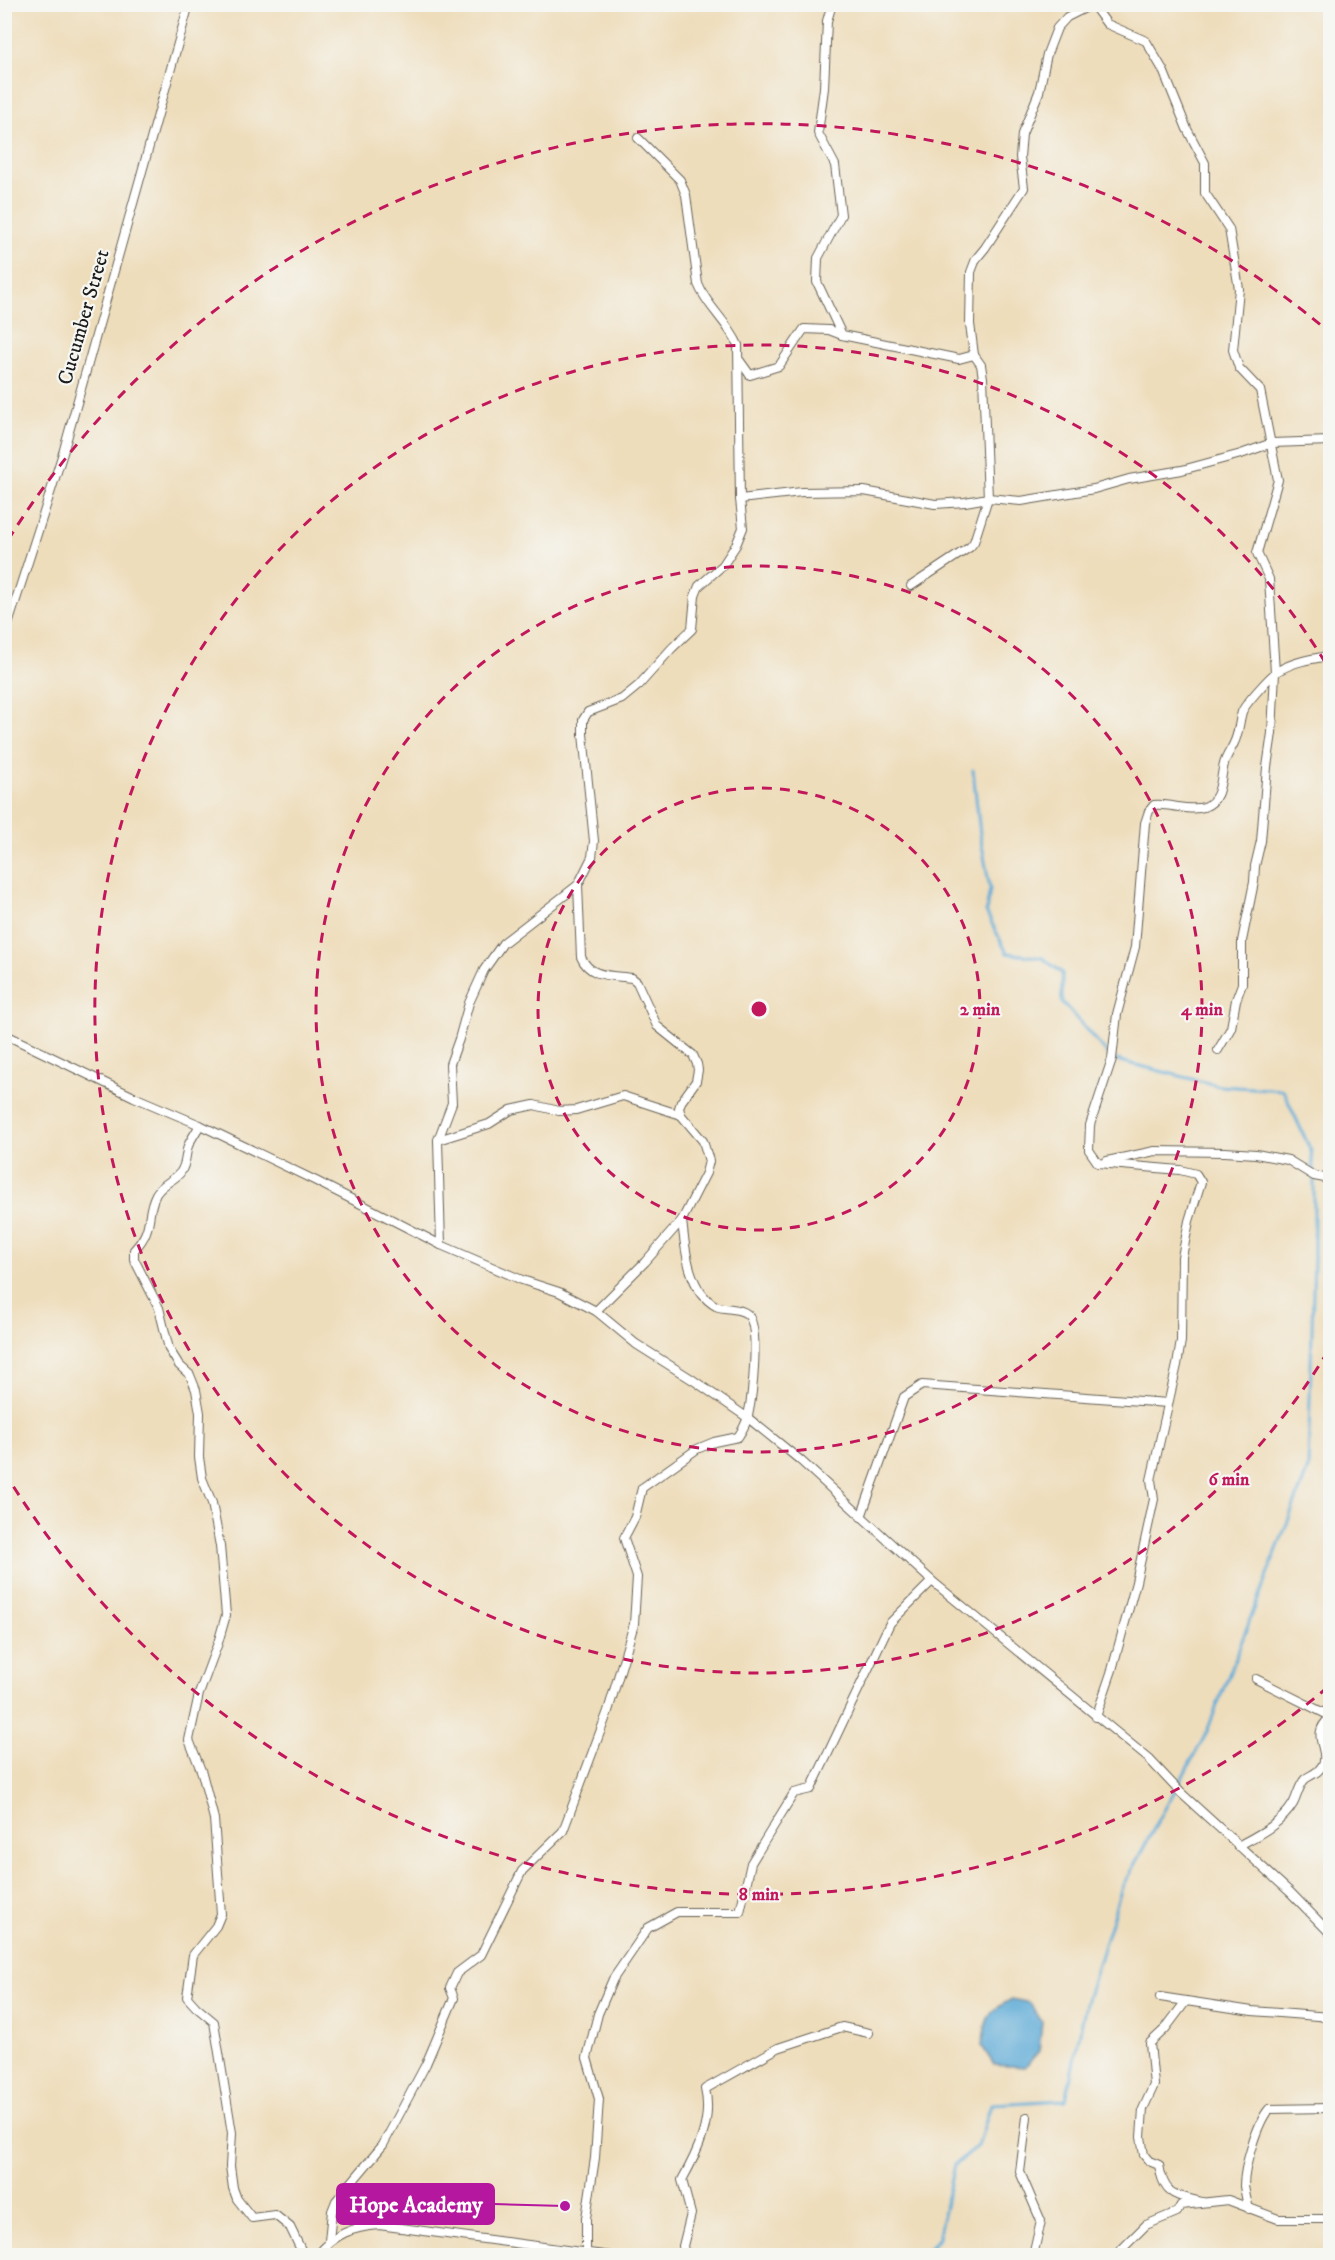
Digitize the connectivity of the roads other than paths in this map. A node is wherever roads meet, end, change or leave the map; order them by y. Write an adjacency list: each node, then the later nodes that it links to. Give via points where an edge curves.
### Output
1 (189, 4): 13 (street, Cucumber Street, via 63,453)
2 (832, 4): 5 (street, via 827,21 818,133 835,165 841,215 818,258 817,282)
3 (1093, 5): 6 (street, via 1067,17 1057,28 1022,134 1024,188 976,258 971,272); 9 (street, via 1107,24 1146,41 1205,163 1205,193 1229,229 1239,289 1233,350 1239,368 1260,390)
4 (638, 138): 7 (street, via 680,180 686,195 698,284 702,295 734,334)
5 (842, 335): 6 (street, via 958,359); 7 (street, via 804,329 779,366 750,375)
6 (974, 355): 10 (street, via 983,378)
7 (739, 360): 11 (street)
8 (1330, 441): 9 (street)
9 (1272, 443): 10 (street, via 1182,470 1129,478 1094,489 1021,501); 15 (street, via 1278,480 1257,553 1269,579)
10 (988, 498): 11 (street, via 935,504 864,491); 12 (street, via 970,547)
11 (740, 499): 16 (street, via 743,528 723,565 699,586 692,629 639,685 621,699 588,712 583,720 594,841 592,857)
12 (910, 586)
13 (4, 637)
14 (1330, 656): 15 (street, via 1299,660)
15 (1275, 672): 18 (street, via 1261,841 1242,941 1242,984 1231,1028); 22 (street, via 1248,700 1242,712 1213,801 1205,807 1159,805 1149,811 1135,947 1118,1014 1112,1059 1090,1125 1089,1150)
16 (578, 885): 19 (street, via 581,957 585,966 592,972 637,982 657,1026 693,1056 698,1070 696,1081 681,1102); 21 (street, via 502,943 484,970 468,1003 450,1064 452,1103)
17 (4, 1034): 20 (street)
18 (1218, 1050)
19 (681, 1115): 21 (street, via 624,1096 576,1110 559,1111 534,1105 511,1110 489,1124); 24 (street, via 703,1141 710,1161)
20 (200, 1125): 25 (street); 47 (street, via 180,1173 154,1197 144,1240 134,1250 134,1260 159,1308 169,1349 190,1375 196,1390 199,1457 212,1503 225,1595 226,1615 189,1740 214,1819 221,1914 193,1955 187,1997 214,2022 232,2133 232,2188 252,2218 275,2215 290,2227)
21 (438, 1140): 25 (street)
22 (1098, 1163): 23 (street, via 1155,1151 1256,1154 1288,1160 1314,1176); 27 (street, via 1180,1170 1196,1174 1201,1182 1182,1257 1181,1341)
23 (1330, 1179)
24 (682, 1220): 26 (street); 28 (street, via 686,1261 702,1294 717,1306 746,1313 753,1323 754,1363)
25 (441, 1245): 26 (street)
26 (596, 1311): 28 (street, via 636,1344)
27 (1168, 1404): 29 (street, via 922,1385 904,1397); 32 (street, via 1151,1480 1154,1499 1136,1582)
28 (748, 1418): 29 (street); 45 (street, via 738,1437 697,1449 642,1488 624,1538 637,1577 633,1624 608,1711 563,1831 522,1871 480,1955 457,1973 450,1988 454,1998 426,2064 383,2145 336,2201)
29 (861, 1517): 30 (street)
30 (932, 1581): 32 (street); 46 (street, via 890,1623 812,1789 794,1793 751,1863 740,1912 677,1912 648,1928 613,1979 598,2014 587,2058 600,2099)
31 (1256, 1679): 33 (street)
32 (1096, 1717): 34 (street, via 1149,1759)
33 (1330, 1717): 34 (street, via 1321,1733 1324,1763 1316,1774 1304,1780 1292,1806 1277,1823)
34 (1238, 1846): 35 (street)
35 (1330, 1932)
36 (1160, 1997): 37 (street)
37 (1186, 2001): 38 (street); 42 (street, via 1150,2043 1154,2085 1143,2109 1141,2137 1144,2155 1159,2165 1162,2182 1172,2195)
38 (1330, 2017)
39 (869, 2033): 50 (street, via 842,2027 821,2034 778,2049 705,2089 709,2104 698,2151 682,2180 691,2214 683,2246)
40 (1330, 2108): 43 (street, via 1269,2109 1261,2117 1244,2185)
41 (1027, 2117): 51 (street, via 1020,2172 1041,2221)
42 (1202, 2202): 43 (street, via 1228,2200); 52 (street, via 1181,2205 1177,2212 1146,2225)
43 (1249, 2209): 44 (street, via 1278,2218)
44 (1330, 2219)
45 (329, 2241): 46 (street, via 350,2229 379,2225); 48 (street)
46 (584, 2254): 49 (street)
47 (304, 2256)
48 (317, 2256)
49 (611, 2256)
50 (685, 2256)
51 (1033, 2256)
52 (1119, 2256)

